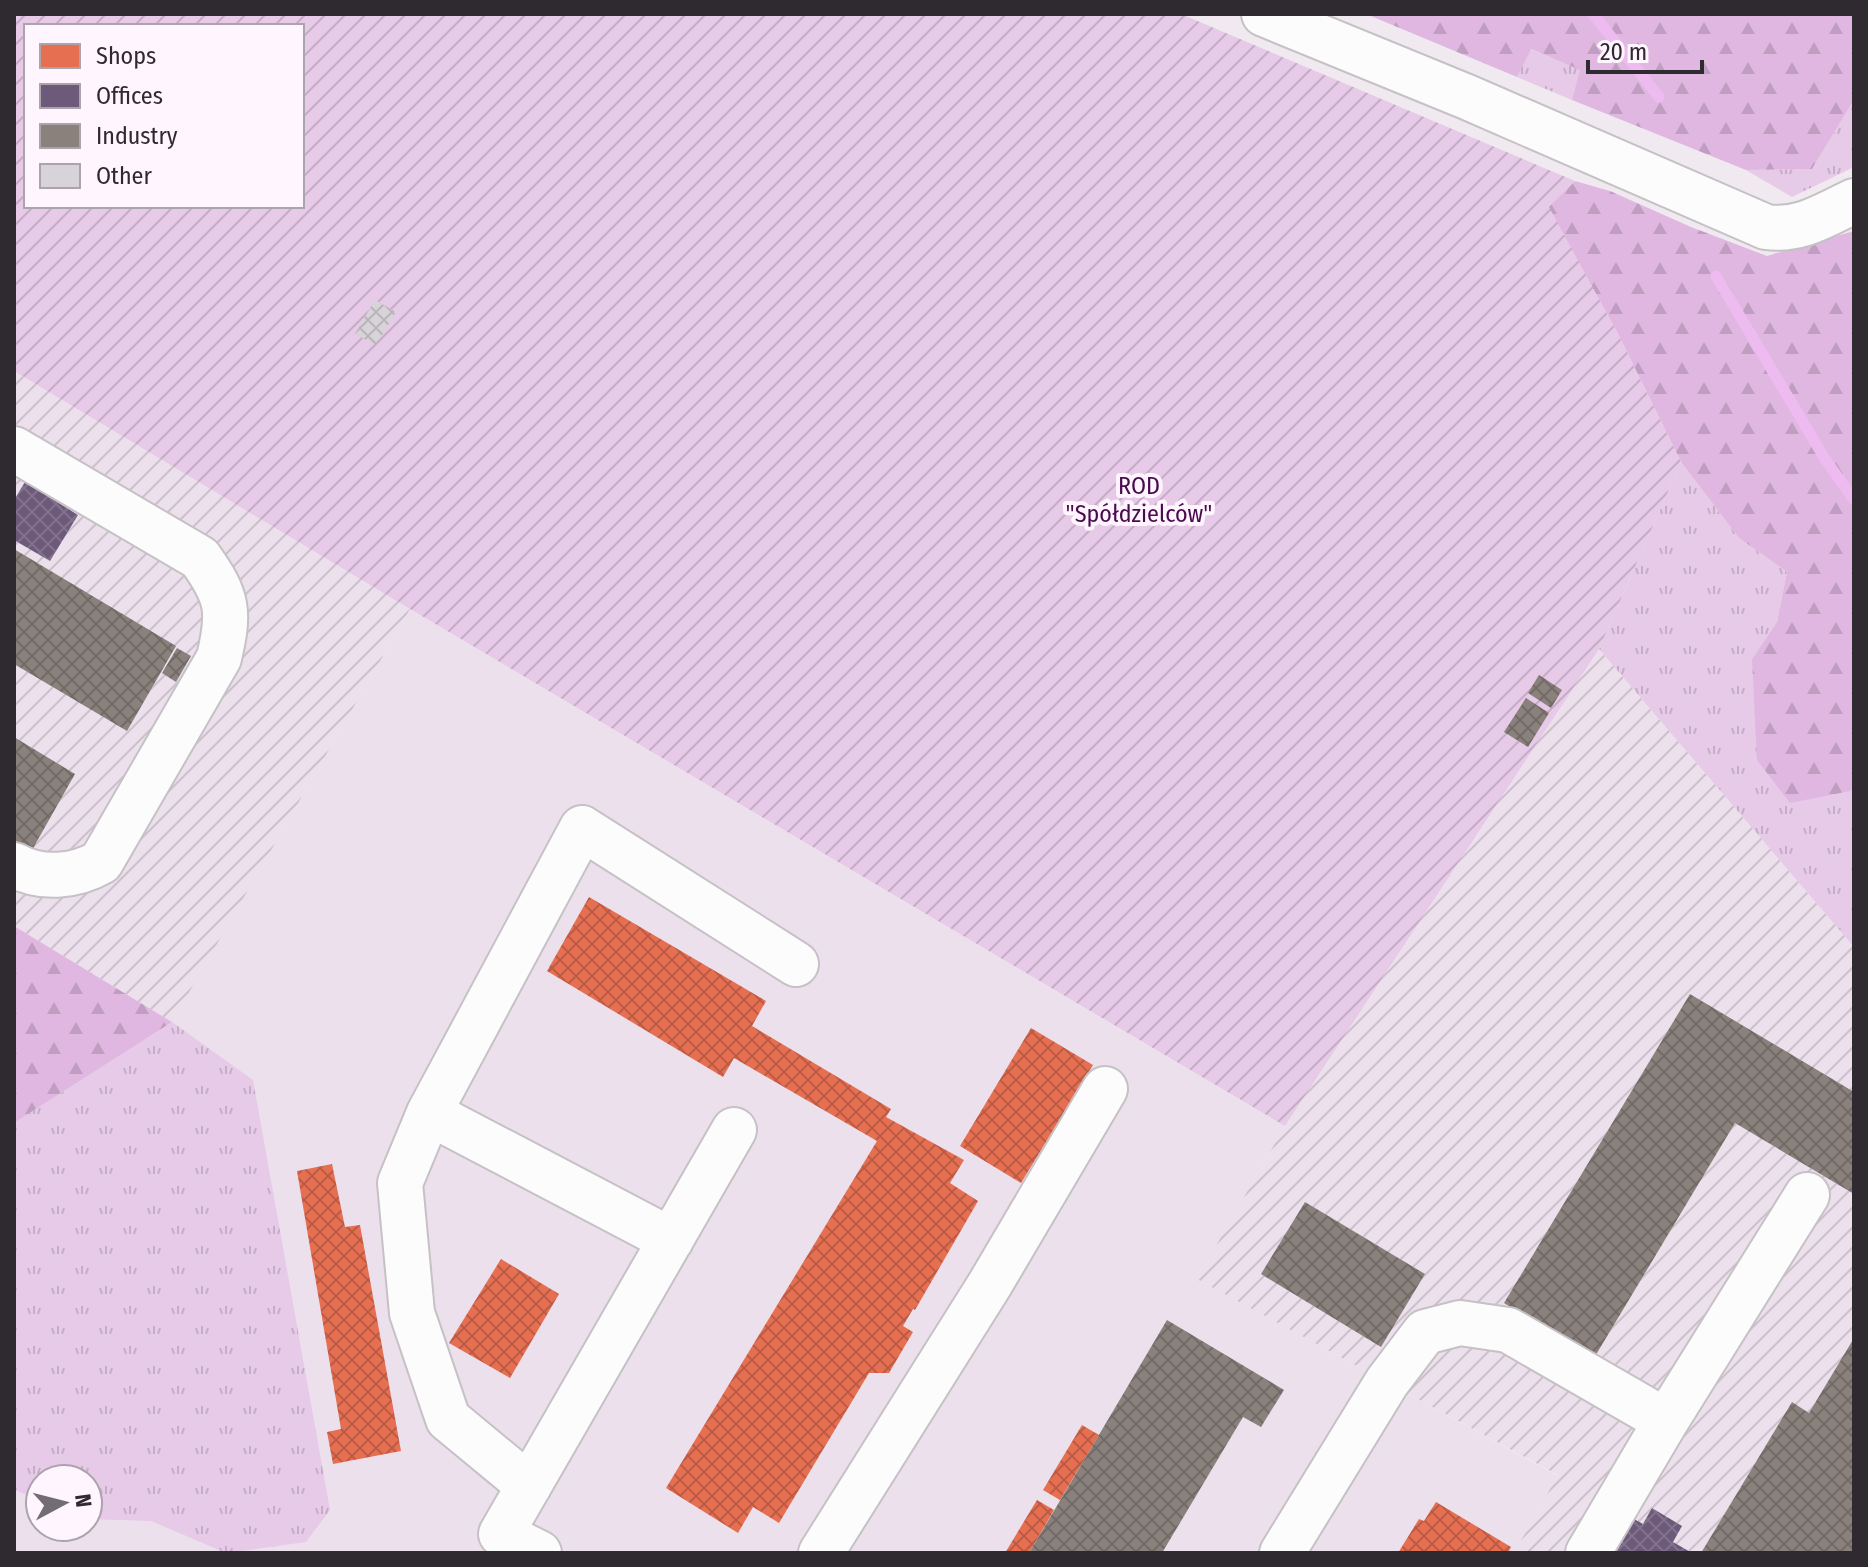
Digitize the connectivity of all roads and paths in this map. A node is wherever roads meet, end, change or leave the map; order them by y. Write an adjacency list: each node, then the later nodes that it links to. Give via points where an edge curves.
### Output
1 (1264, 14): 2 (street, via 1766,227 1801,226)
2 (1854, 201)
3 (14, 449): 4 (street, via 200,558 220,585 228,622 219,658 101,862 68,874)
4 (14, 865)
5 (796, 964): 7 (street, via 582,828)
6 (1105, 1089): 14 (street)
7 (429, 1113): 10 (street); 12 (street, via 400,1183 412,1313 448,1419)
8 (734, 1130): 10 (street)
9 (1807, 1195): 11 (street)
10 (671, 1240): 12 (street)
11 (1666, 1421): 15 (street, via 1508,1330 1460,1323 1425,1332 1387,1382); 16 (street)
12 (529, 1486): 13 (street, via 501,1534)
13 (539, 1553)
14 (821, 1553)
15 (1282, 1553)
16 (1588, 1553)

